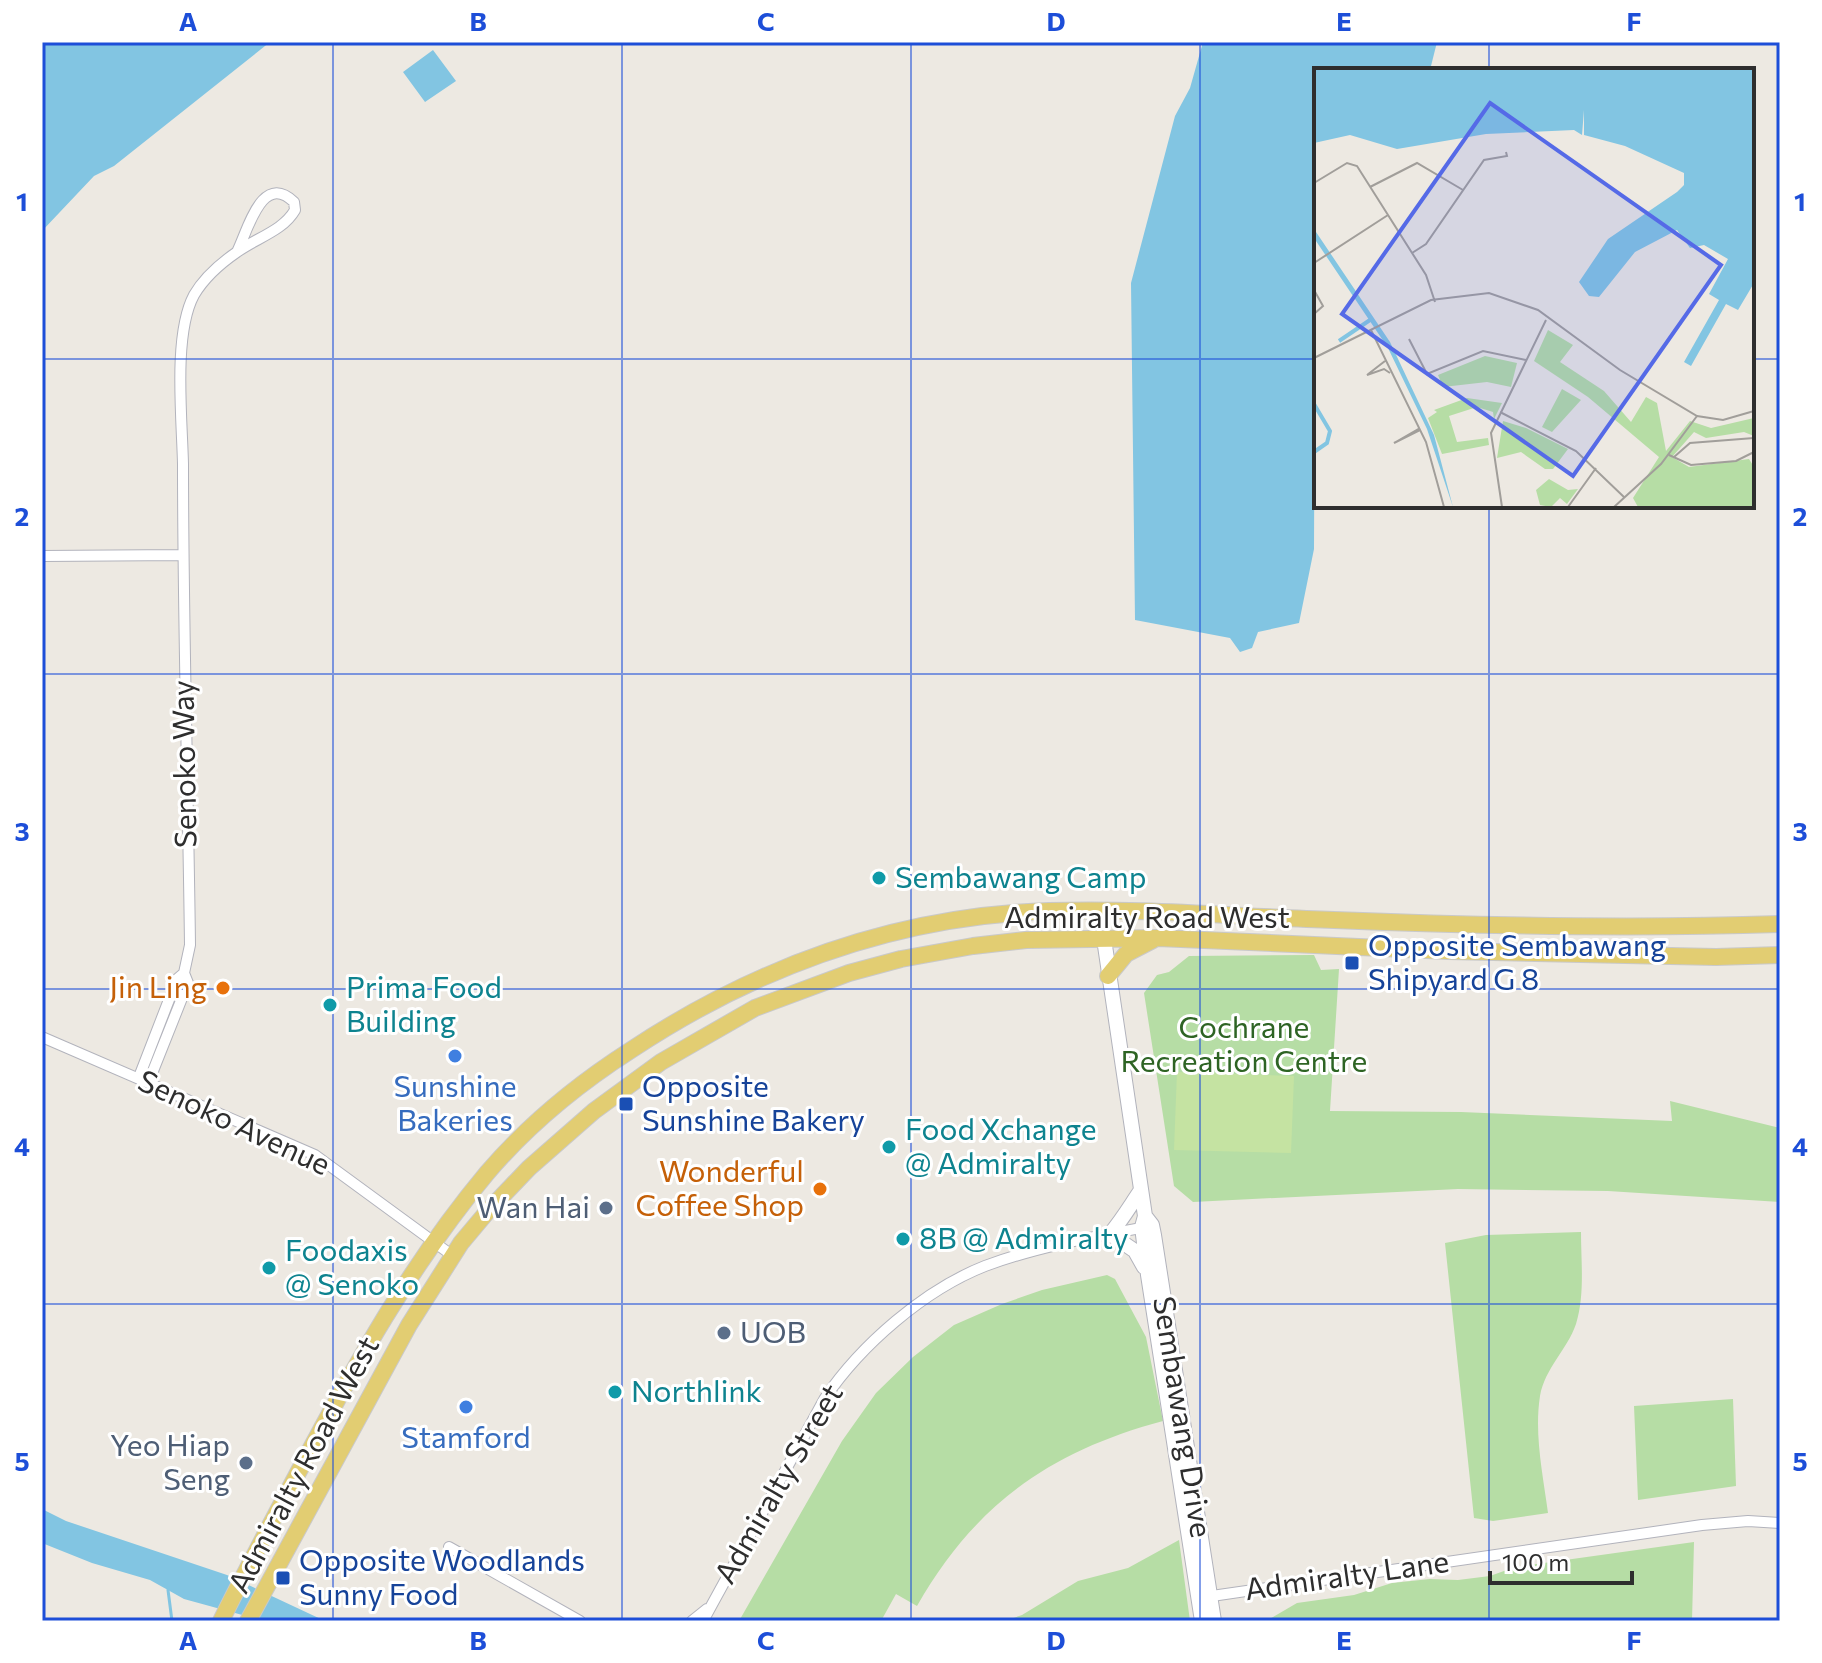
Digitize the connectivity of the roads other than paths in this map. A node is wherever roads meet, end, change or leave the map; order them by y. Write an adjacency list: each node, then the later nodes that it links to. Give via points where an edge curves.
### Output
1 (237, 252): 1 (street, Senoko Way, via 264,199 280,192 294,202 295,210 284,224); 2 (street, Senoko Way, via 195,293 184,322)
2 (183, 555): 3 (street); 11 (street, Senoko Way, via 190,945)
3 (42, 556)
4 (1075, 912): 5 (main road, Admiralty Road West, via 1634,928); 7 (main road, via 1098,923); 15 (main road, Admiralty Road West, via 946,922 861,941 808,957 700,1006 612,1062 549,1111 489,1170)
5 (1780, 924)
6 (1158, 938): 7 (main road, Admiralty Road West); 8 (main road, Admiralty Road West, via 1448,951); 9 (main road, via 1126,954)
7 (1104, 939): 9 (main road, Sembawang Drive); 16 (main road, Admiralty Road West, via 1012,941 940,951 849,973 755,1008 661,1062 594,1111 519,1179)
8 (1780, 955)
9 (1108, 976): 12 (main road, Sembawang Drive)
10 (42, 1037): 11 (street, Senoko Avenue)
11 (144, 1079): 15 (street, Senoko Avenue, via 315,1155)
12 (1141, 1190): 13 (main road, Sembawang Drive); 14 (main road)
13 (1146, 1223): 14 (street, Admiralty Street); 17 (main road, Sembawang Drive); 20 (main road, Sembawang Drive)
14 (1110, 1234): 17 (main road, via 1135,1251); 21 (street, Admiralty Street, via 984,1267 883,1332 825,1398)
15 (433, 1240): 16 (street, Senoko Avenue); 22 (main road, Admiralty Road West, via 347,1379)
16 (453, 1256): 23 (main road, Admiralty Road West, via 409,1325)
17 (1148, 1275): 20 (main road, Sembawang Drive)
18 (1780, 1523): 20 (street, Admiralty Lane, via 1702,1525)
19 (449, 1547): 24 (street)
20 (1205, 1597): 27 (main road, Sembawang Drive); 28 (main road, Sembawang Drive)
21 (708, 1608): 25 (street, Admiralty Street); 26 (street, Admiralty Street)
22 (222, 1619)
23 (248, 1621)
24 (580, 1621)
25 (692, 1621)
26 (703, 1621)
27 (1202, 1621)
28 (1214, 1621)

